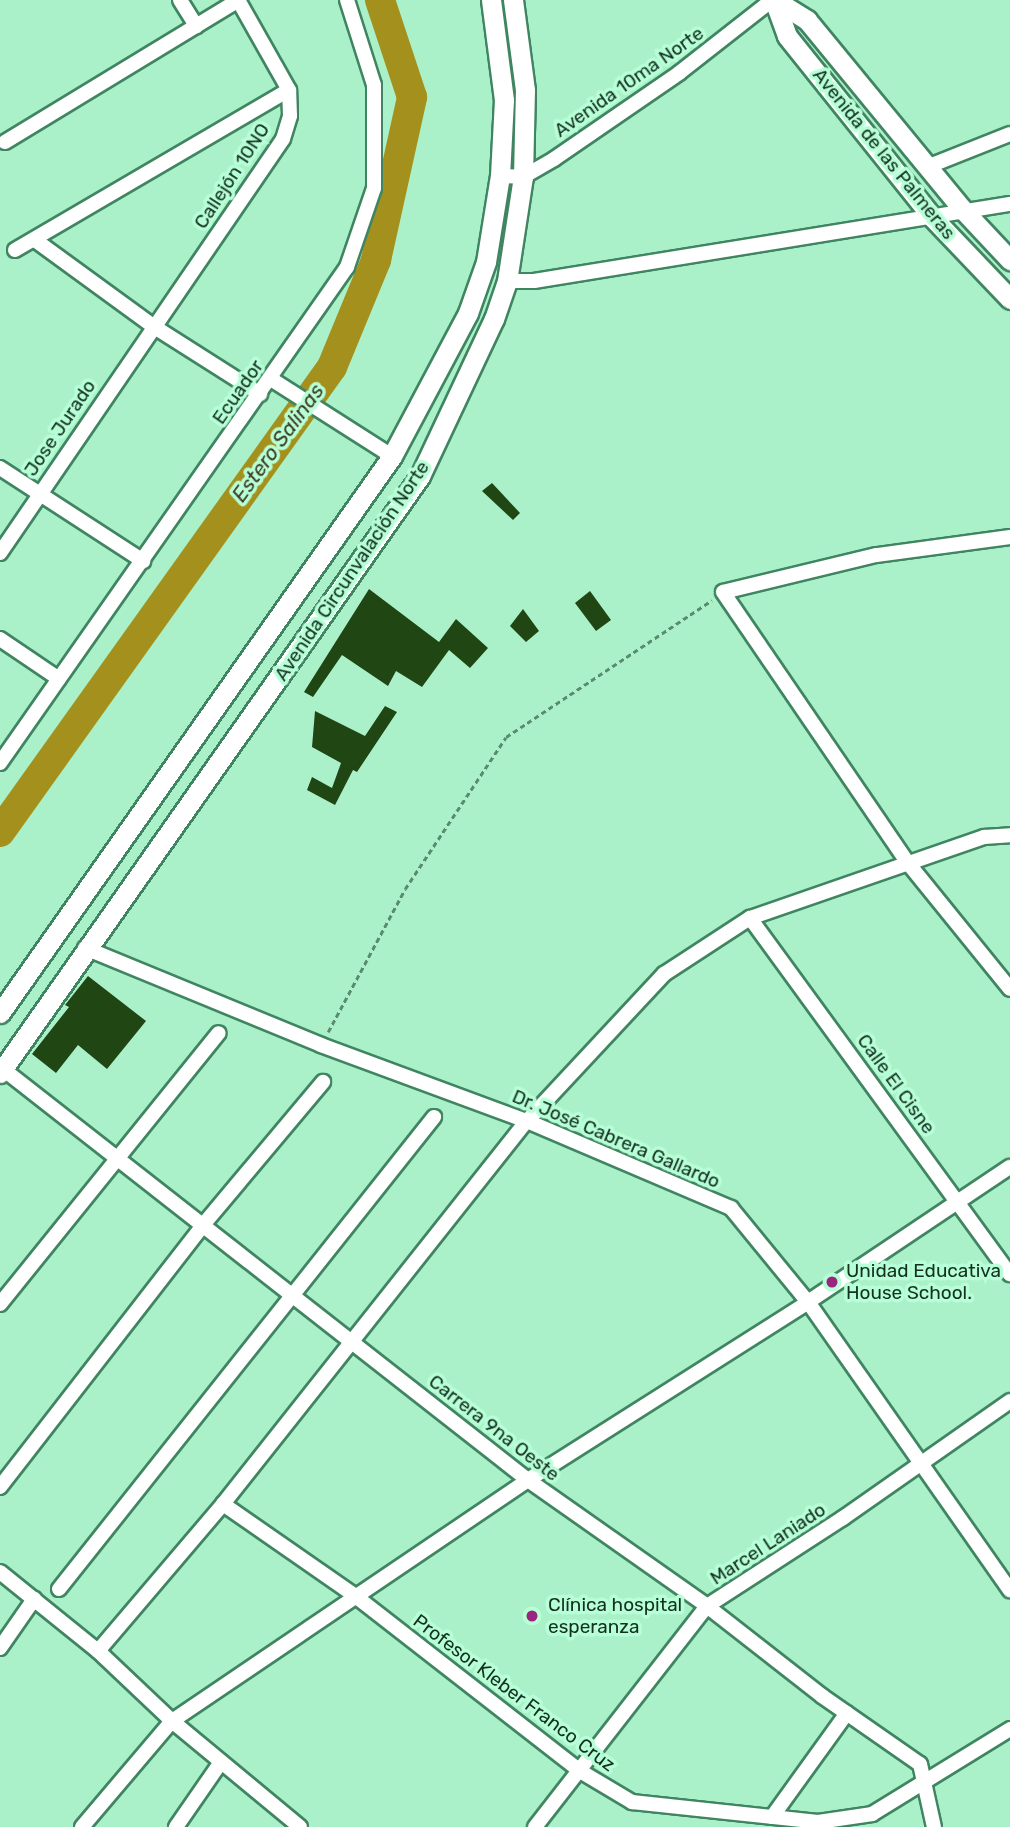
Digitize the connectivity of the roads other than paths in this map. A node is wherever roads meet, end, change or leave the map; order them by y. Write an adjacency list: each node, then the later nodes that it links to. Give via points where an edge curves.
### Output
1 (180, 0): 7 (street)
2 (239, 0): 7 (street); 8 (street)
3 (347, 0): 23 (street, Ecuador, via 374,85 373,188 347,267)
4 (491, 0): 12 (main road, Avenida Circunvalación Norte, via 504,100)
5 (513, 0): 13 (main road, Avenida Circunvalación Norte, via 525,90)
6 (774, 0): 11 (main road, Avenida de las Palmeras, via 807,20); 13 (street, Avenida 10ma Norte, via 680,73); 16 (main road, Avenida de las Palmeras, via 787,36)
7 (196, 26): 10 (street)
8 (289, 90): 17 (street); 22 (street, Callejón 10NO, via 290,116 283,139)
9 (1010, 134): 11 (street)
10 (5, 142)
11 (927, 167): 15 (main road, Avenida de las Palmeras)
12 (500, 176): 13 (street); 25 (main road, Avenida Circunvalación Norte, via 486,262 468,313)
13 (523, 177): 20 (main road, Avenida Circunvalación Norte)
14 (1010, 204): 15 (street)
15 (963, 211): 16 (street); 19 (main road, Avenida de las Palmeras)
16 (932, 217): 20 (street, via 534,281); 21 (main road, Avenida de las Palmeras)
17 (35, 240): 18 (street); 22 (street)
18 (15, 250)
19 (1010, 260)
20 (507, 281): 37 (main road, Avenida Circunvalación Norte, via 494,319 420,476)
21 (1010, 299)
22 (153, 326): 24 (street); 27 (street, Jose Jurado)
23 (277, 383): 24 (street, Ecuador); 25 (street)
24 (260, 394): 30 (street, Ecuador)
25 (393, 456): 36 (main road, Avenida Circunvalación Norte)
26 (0, 468): 27 (street)
27 (38, 494): 29 (street, Jose Jurado); 30 (street)
28 (1010, 537): 35 (street, via 876,555 723,592)
29 (0, 553)
30 (143, 561): 32 (street, Ecuador)
31 (0, 639): 32 (street)
32 (59, 680): 33 (street, Ecuador)
33 (0, 763)
34 (1010, 835): 35 (street, via 984,837)
35 (908, 863): 38 (street); 40 (street)
36 (85, 891): 37 (main road); 41 (main road, Avenida Circunvalación Norte)
37 (112, 912): 39 (main road, Avenida Circunvalación Norte)
38 (750, 918): 46 (street, via 664,974); 49 (street, Calle El Cisne)
39 (85, 948): 43 (main road, Avenida Circunvalación Norte); 46 (street, Dr. José Cabrera Gallardo, via 321,1045)
40 (1010, 989)
41 (0, 1013)
42 (219, 1033): 47 (street)
43 (1, 1071): 47 (street, Carrera 9na Oeste)
44 (323, 1082): 50 (street)
45 (434, 1117): 52 (street)
46 (527, 1121): 53 (street, Dr. José Cabrera Gallardo, via 731,1208); 55 (street)
47 (117, 1158): 50 (street, Carrera 9na Oeste); 54 (street)
48 (1010, 1167): 49 (street)
49 (959, 1202): 51 (street, Calle El Cisne); 53 (street)
50 (203, 1225): 52 (street, Carrera 9na Oeste); 59 (street)
51 (1010, 1274)
52 (292, 1295): 55 (street, Carrera 9na Oeste); 62 (street)
53 (808, 1302): 57 (street, Dr. José Cabrera Gallardo); 58 (street)
54 (0, 1304)
55 (353, 1342): 58 (street, Carrera 9na Oeste); 60 (street)
56 (1010, 1401): 57 (street, Marcel Laniado)
57 (922, 1463): 63 (street, Dr. José Cabrera Gallardo); 66 (street, Marcel Laniado)
58 (528, 1480): 64 (street); 66 (street, Carrera 9na Oeste)
59 (0, 1487)
60 (223, 1504): 64 (street, Profesor Kleber Franco Cruz); 68 (street)
61 (0, 1572): 65 (street)
62 (59, 1589)
63 (1010, 1590)
64 (354, 1595): 70 (street); 73 (street, Profesor Kleber Franco Cruz)
65 (34, 1599): 67 (street); 68 (street)
66 (707, 1606): 69 (street, Carrera 9na Oeste); 73 (street, Marcel Laniado)
67 (0, 1648)
68 (98, 1651): 70 (street)
69 (847, 1713): 74 (street, Carrera 9na Oeste, via 920,1764); 75 (street)
70 (172, 1721): 72 (street); 76 (street)
71 (1010, 1729): 74 (street, Profesor Kleber Franco Cruz)
72 (221, 1762): 77 (street); 78 (street)
73 (580, 1771): 75 (street, Profesor Kleber Franco Cruz, via 632,1802); 79 (street, Marcel Laniado)
74 (925, 1783): 75 (street, Profesor Kleber Franco Cruz, via 872,1814 818,1822); 80 (street, Carrera 9na Oeste)
75 (772, 1817)
76 (82, 1827)
77 (176, 1827)
78 (300, 1827)
79 (535, 1827)
80 (934, 1827)

